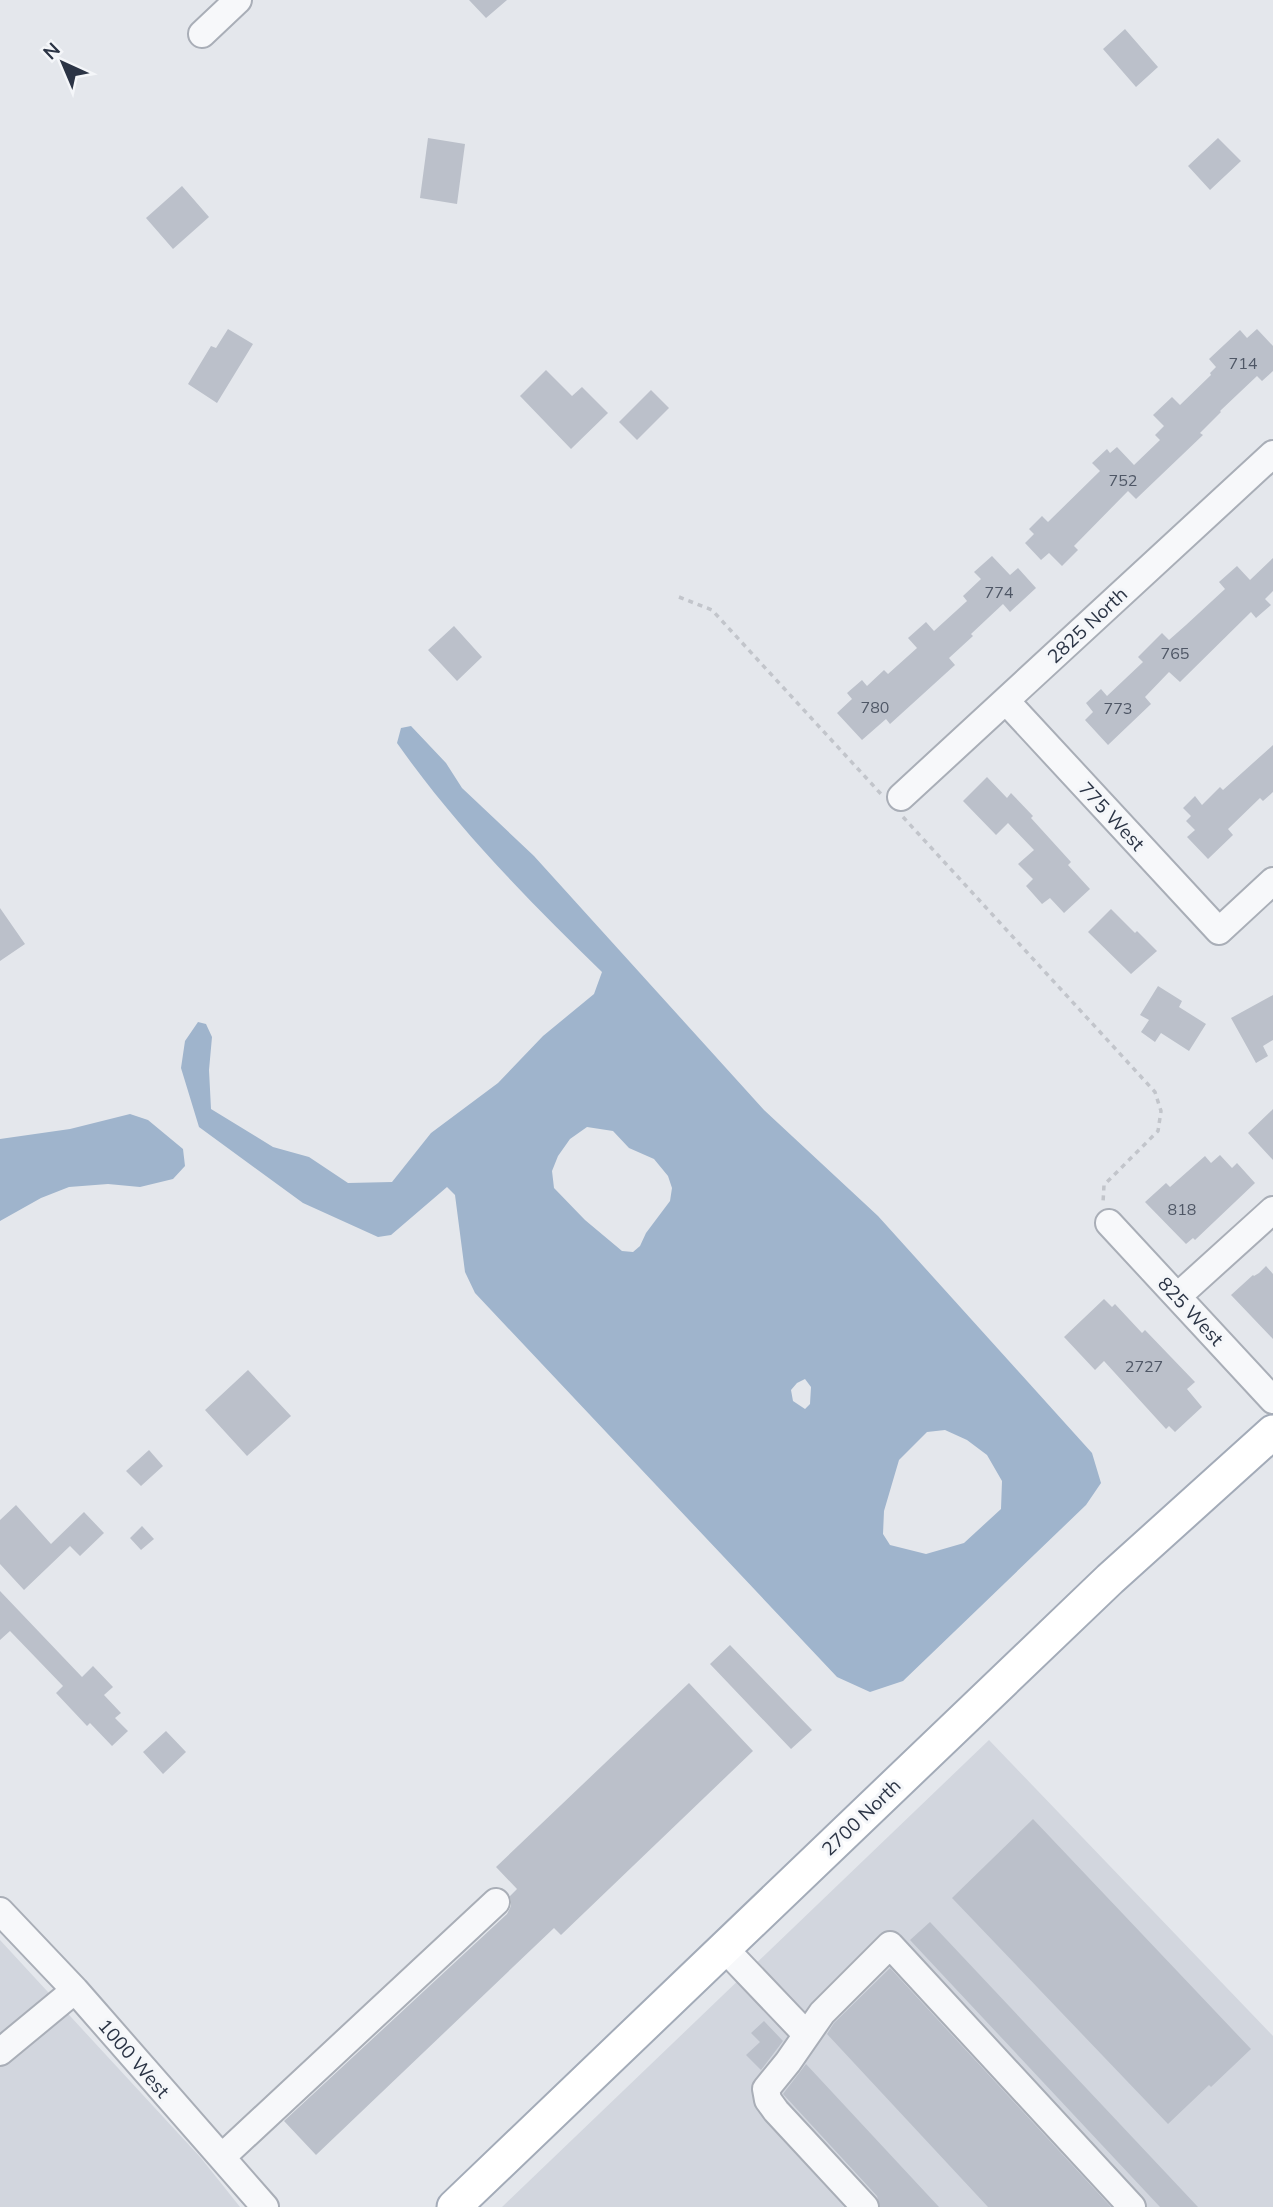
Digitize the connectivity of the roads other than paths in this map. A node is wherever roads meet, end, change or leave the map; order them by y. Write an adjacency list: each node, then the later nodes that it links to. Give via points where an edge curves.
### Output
1 (238, 0): 2 (street)
2 (202, 34)
3 (1273, 454): 4 (street, 2825 North)
4 (1006, 701): 5 (street, 2825 North); 6 (street, 775 West, via 1219,931)
5 (896, 803)
6 (1273, 881)
7 (1273, 1210): 9 (street)
8 (1109, 1223): 9 (street, 825 West)
9 (1178, 1296): 10 (street, 825 West)
10 (1273, 1400)
11 (1273, 1432): 14 (main road, 2700 North, via 1111,1579)
12 (496, 1902): 18 (street)
13 (0, 1911): 15 (street, 1000 West)
14 (724, 1948): 16 (street); 20 (main road, 2700 North)
15 (75, 1990): 17 (street); 18 (street, 1000 West)
16 (806, 2034): 21 (street, via 766,2094 776,2111); 22 (street, via 890,1945)
17 (0, 2052)
18 (222, 2157): 19 (street, 1000 West)
19 (265, 2207)
20 (454, 2207)
21 (865, 2207)
22 (1132, 2207)

